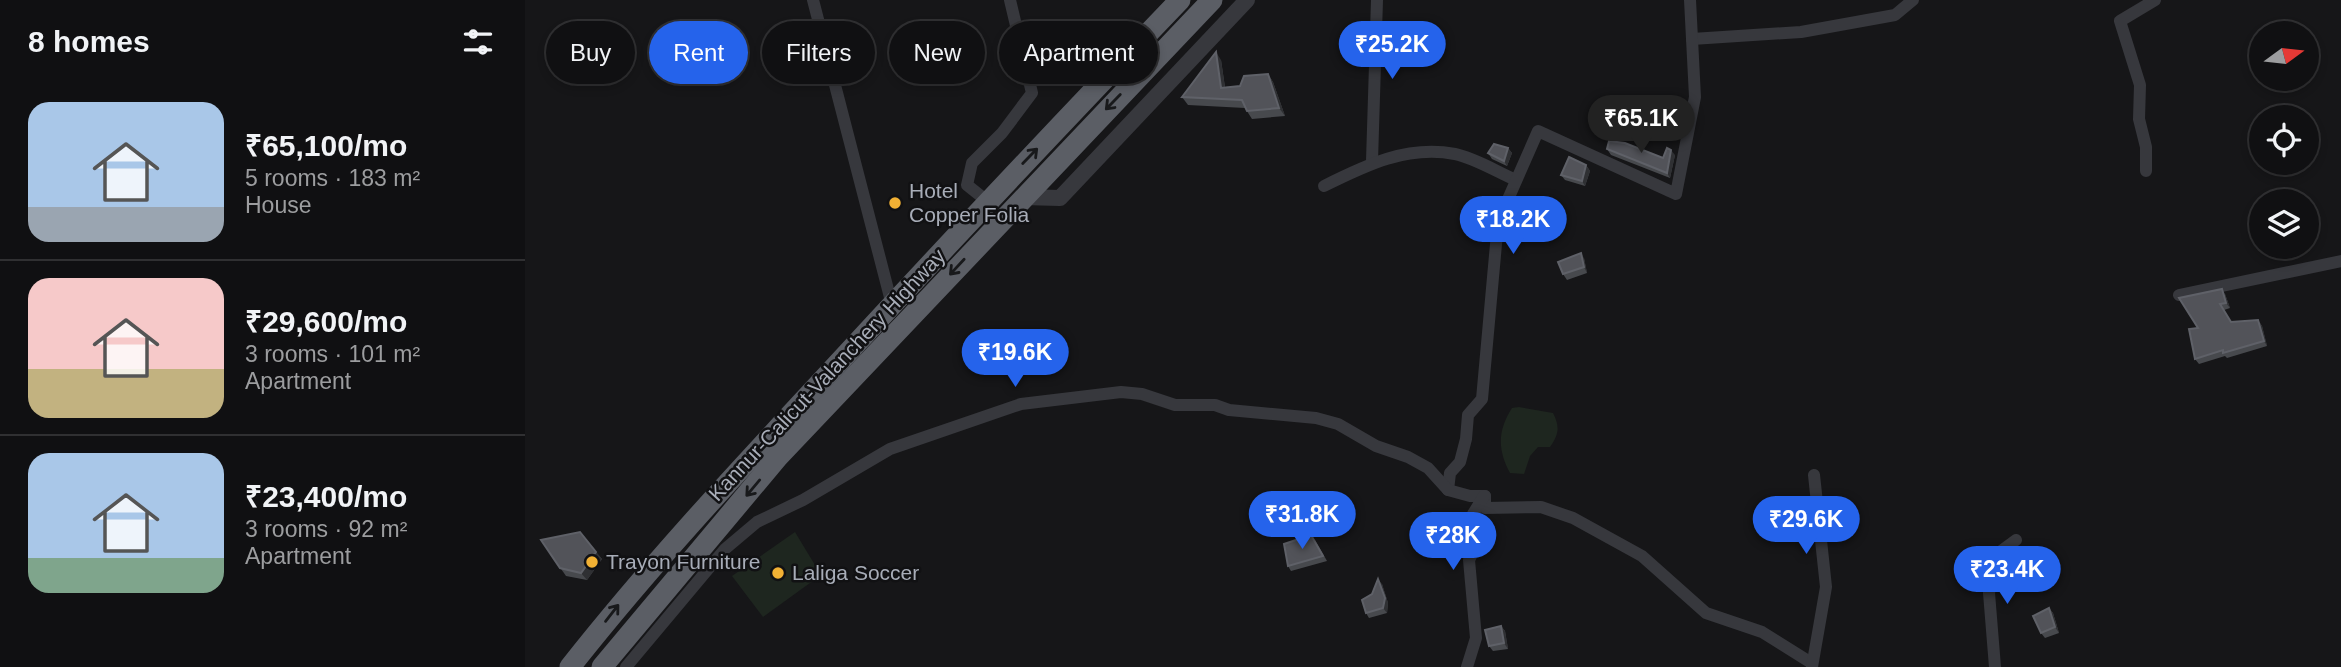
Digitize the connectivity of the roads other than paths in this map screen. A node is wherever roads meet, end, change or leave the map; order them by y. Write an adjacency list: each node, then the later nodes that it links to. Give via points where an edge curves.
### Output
1 (813, 0): 19 (street)
2 (1010, 0): 16 (street, via 1032,93 972,163 967,185)
3 (1180, 0): 16 (highway, Kannur-Calicut-Valanchery Highway, one-way to 3)
4 (1212, 0): 15 (highway, Kannur-Calicut-Valanchery Highway, one-way to 15)
5 (1247, 0): 15 (street, via 1060,198)
6 (1377, 0): 11 (street)
7 (1690, 0): 10 (street)
8 (1913, 0): 10 (street, via 1895,15 1801,32)
9 (2155, 0): 12 (street, via 2120,22 2140,85)
10 (1692, 39): 13 (street, via 1695,96 1676,194 1538,131)
11 (1372, 161): 13 (street, via 1422,151 1457,154); 14 (street)
12 (2146, 171)
13 (1516, 180): 21 (street, via 1499,222 1482,399 1468,415 1466,439 1450,473)
14 (1324, 186)
15 (1023, 197): 26 (highway, Kannur-Calicut-Valanchery Highway, one-way to 26, via 778,457)
16 (987, 201): 19 (highway, Kannur-Calicut-Valanchery Highway)
17 (2341, 261): 18 (street)
18 (2179, 295)
19 (892, 305): 25 (highway, Kannur-Calicut-Valanchery Highway, one-way to 19, via 629,592)
20 (1814, 475): 24 (street, via 1826,587)
21 (1448, 490): 22 (street); 27 (street, via 1428,468 1408,457 1316,418 1215,405 1175,405 1121,392 1021,404 890,449 757,522 726,550)
22 (1485, 496): 24 (street, via 1485,508 1541,508 1613,538 1642,556 1706,613 1762,632); 28 (street, via 1473,514 1475,548 1469,560 1476,639)
23 (2016, 540): 29 (street, via 1997,554 1989,593)
24 (1811, 664)
25 (570, 667)
26 (603, 667)
27 (626, 667)
28 (1467, 667)
29 (1995, 667)

